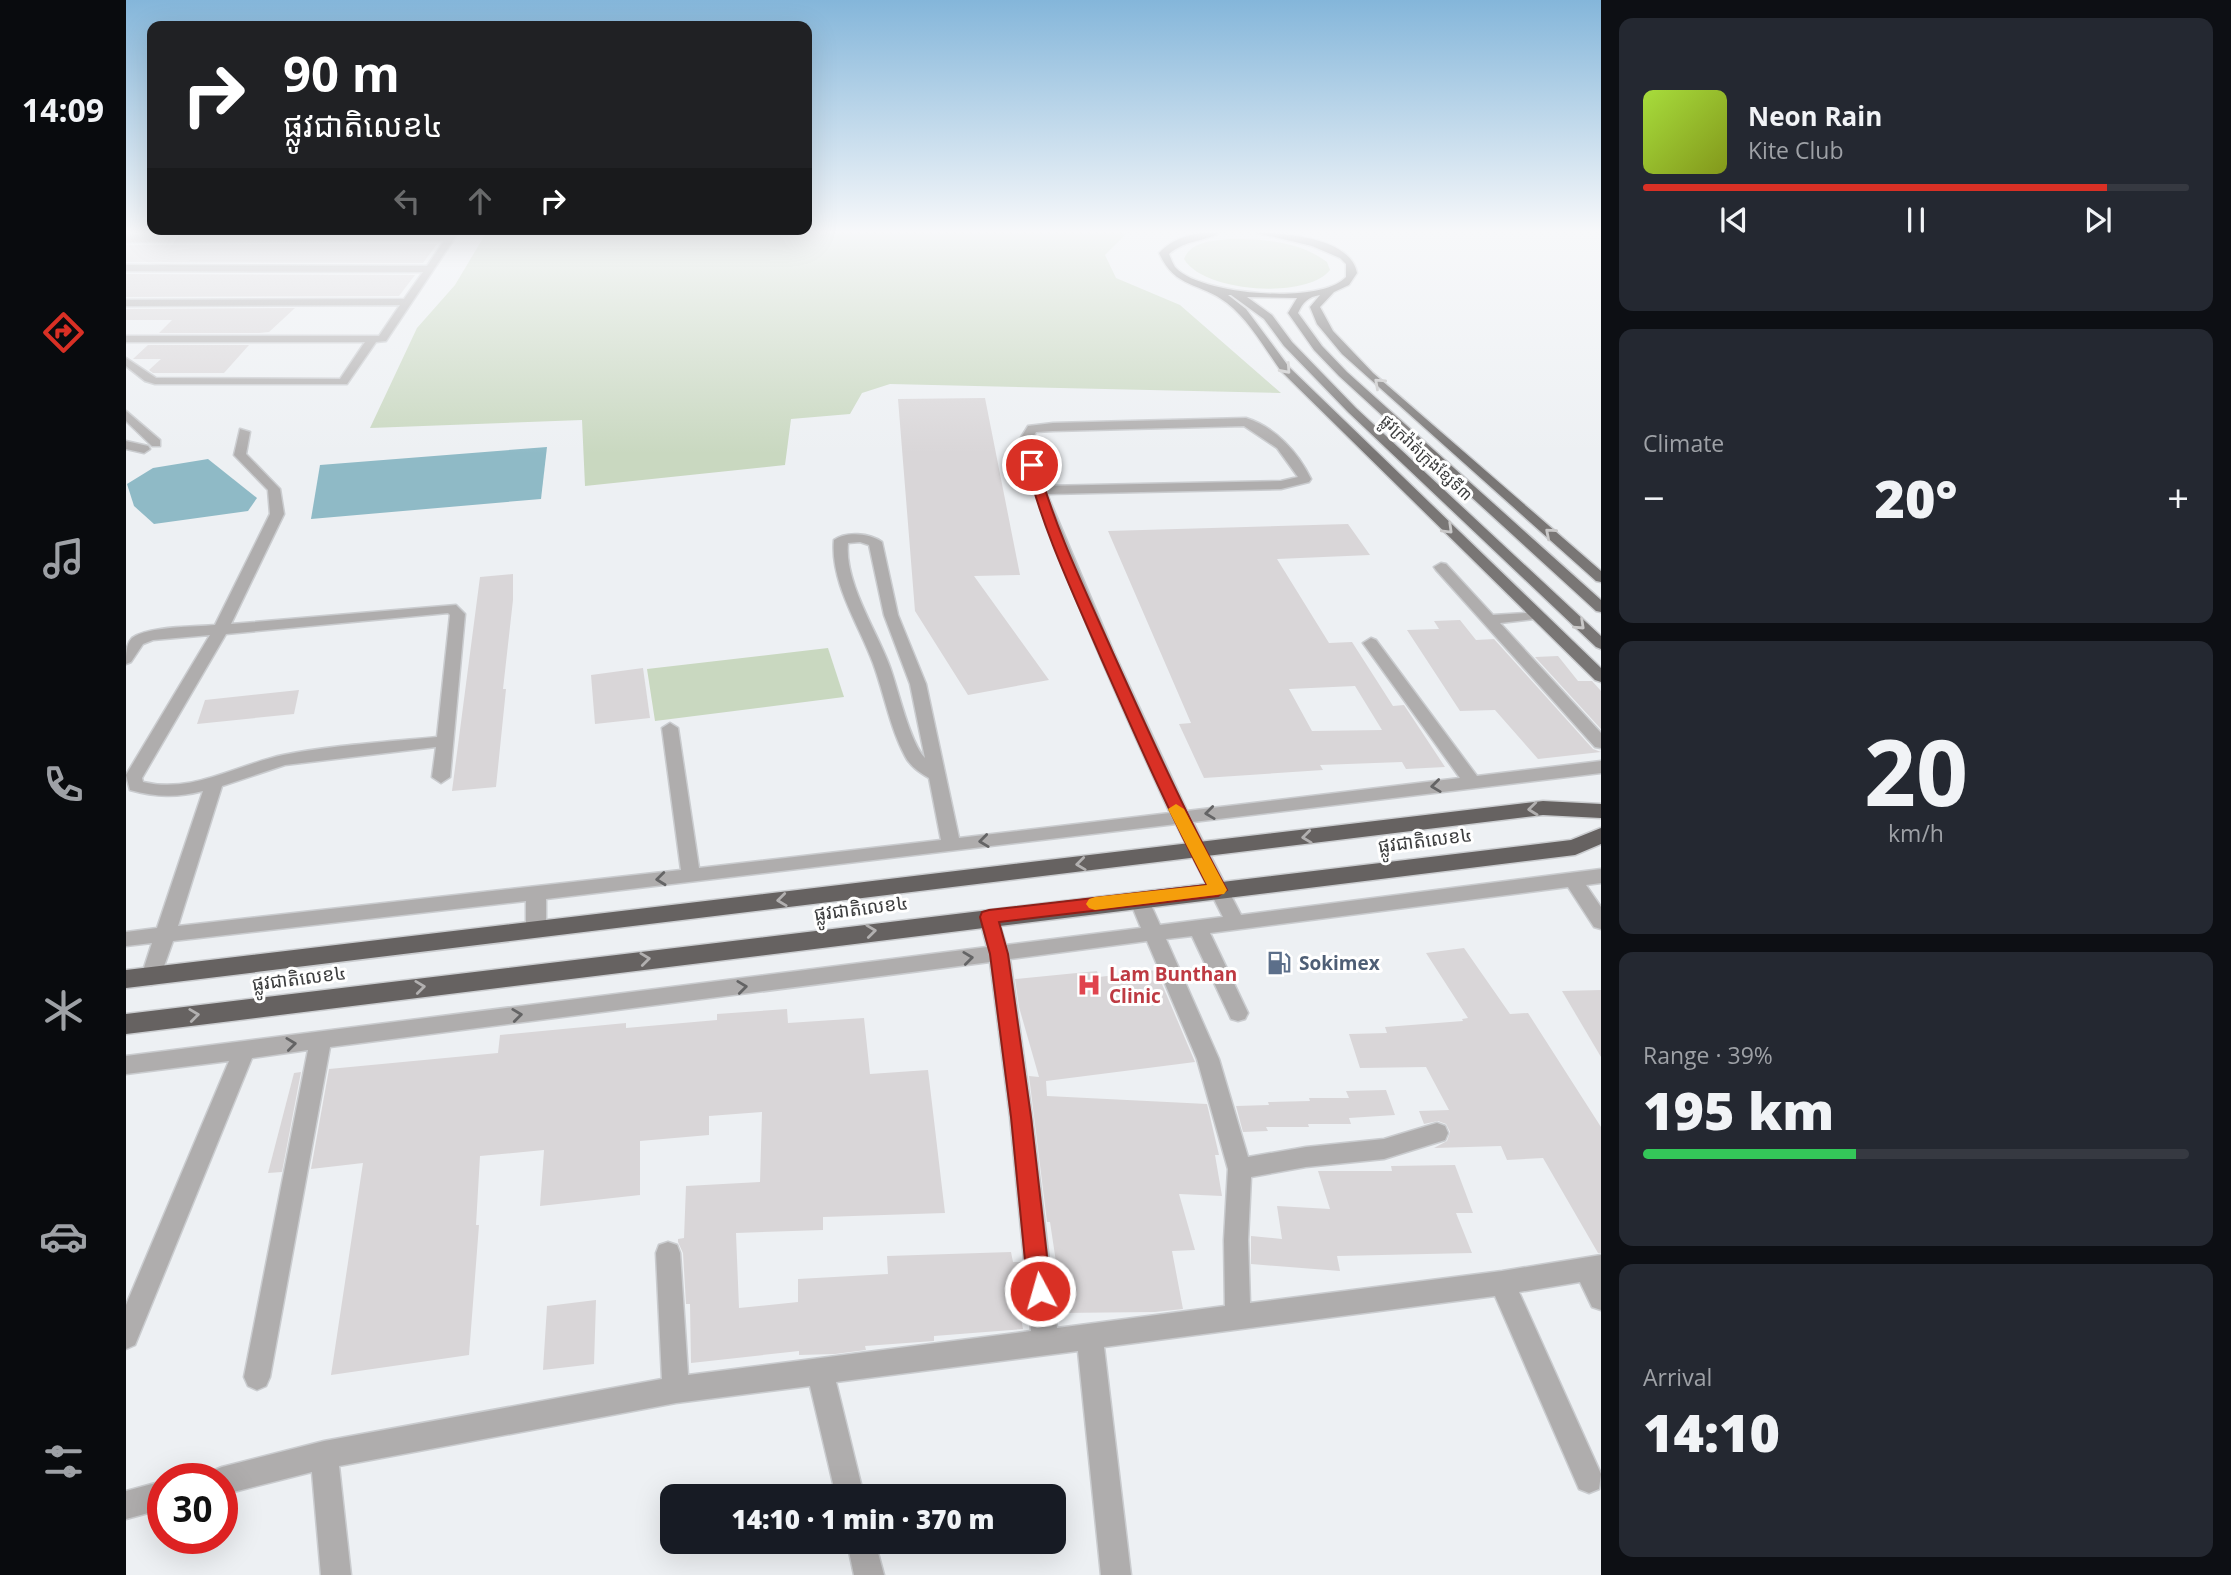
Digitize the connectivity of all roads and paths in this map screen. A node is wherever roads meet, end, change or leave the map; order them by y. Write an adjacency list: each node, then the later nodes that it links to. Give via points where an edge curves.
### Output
1 (404, 306): 7 (street, via 382,339)
2 (1236, 306): 18 (main road, one-way to 18, via 1285,369)
3 (1253, 306): 22 (main road, ផ្លូវក្រវ៉ាត់ក្រុងខ្សែទី៣, one-way to 22, via 1268,317 1352,410)
4 (1296, 306): 17 (main road, ផ្លូវក្រវ៉ាត់ក្រុងខ្សែទី៣, via 1293,313 1303,328 1343,374)
5 (1315, 306): 16 (main road, one-way to 5, via 1369,375 1316,316)
6 (126, 339): 7 (street)
7 (373, 339): 8 (street, via 344,382 155,381)
8 (126, 361)
9 (126, 415): 11 (street)
10 (244, 432): 20 (street, via 240,455 274,489 277,514)
11 (156, 443)
12 (126, 445): 13 (street)
13 (144, 449)
14 (1039, 490): 14 (street, via 1026,439 1032,429 1053,427 1246,422 1269,433 1300,467 1305,480 1282,485); 36 (street)
15 (1441, 567): 19 (street)
16 (1601, 578)
17 (1601, 608)
18 (1537, 615): 19 (street); 24 (main road)
19 (1489, 620): 27 (street)
20 (222, 627): 23 (street, via 151,636 137,641); 26 (street, via 451,608 458,614); 33 (street, via 133,778 136,786)
21 (1371, 643): 31 (street)
22 (1601, 644)
23 (126, 659)
24 (1601, 677)
25 (670, 728): 40 (street)
26 (445, 741): 30 (street); 32 (street, via 283,761)
27 (1601, 743)
28 (1601, 767): 31 (street)
29 (935, 774): 29 (street, via 918,684 891,615 875,542 841,540 841,557 853,597 913,756); 38 (street)
30 (441, 777)
31 (1472, 782): 36 (street, one-way to 36)
32 (214, 785): 33 (street); 52 (street)
33 (152, 792): 34 (street)
34 (126, 795)
35 (1601, 811): 39 (highway, ផ្លូវជាតិលេខ៤, one-way to 39, via 1543,808)
36 (1179, 816): 38 (street, one-way to 38); 39 (street)
37 (1601, 835): 43 (highway, ផ្លូវជាតិលេខ៤, via 1575,847)
38 (951, 845): 40 (street)
39 (1197, 850): 43 (street); 50 (highway, ផ្លូវជាតិលេខ៤, one-way to 50)
40 (691, 876): 44 (street, one-way to 44)
41 (1601, 876): 42 (street)
42 (1573, 880): 47 (street); 48 (street)
43 (1218, 890): 45 (highway, ផ្លូវជាតិលេខ៤); 48 (street)
44 (536, 891): 50 (street); 52 (street)
45 (1139, 899): 46 (highway, ផ្លូវជាតិលេខ៤); 51 (street)
46 (989, 917): 54 (street); 58 (highway, ផ្លូវជាតិលេខ៤, one-way to 46)
47 (1601, 922)
48 (1236, 923): 49 (street)
49 (1198, 928): 51 (street); 57 (street)
50 (536, 930): 55 (highway, ផ្លូវជាតិលេខ៤)
51 (1154, 934): 54 (street); 63 (street, via 1208,1059)
52 (164, 935): 53 (street); 55 (street)
53 (126, 939)
54 (999, 954): 59 (street, one-way to 54); 71 (street)
55 (150, 976): 56 (highway, ផ្លូវជាតិលេខ៤)
56 (126, 979)
57 (1238, 1013)
58 (126, 1024)
59 (321, 1040): 60 (street, one-way to 59); 73 (street)
60 (244, 1050): 61 (street); 69 (street)
61 (126, 1065)
62 (1437, 1133): 63 (street, via 1384,1149)
63 (1240, 1169): 68 (street)
64 (668, 1253): 74 (street)
65 (1594, 1269): 66 (street); 67 (street)
66 (1503, 1283): 68 (street); 77 (street)
67 (1601, 1298)
68 (1238, 1316): 70 (street)
69 (126, 1336)
70 (1090, 1337): 71 (street); 84 (street)
71 (1045, 1341): 72 (street)
72 (820, 1371): 74 (street); 78 (street)
73 (257, 1377)
74 (676, 1390): 75 (street)
75 (324, 1455): 76 (street); 82 (street)
76 (238, 1477)
77 (1589, 1479)
78 (847, 1484)
79 (147, 1499): 80 (street)
80 (126, 1504)
81 (864, 1554): 83 (street)
82 (336, 1575)
83 (869, 1575)
84 (1116, 1575)

